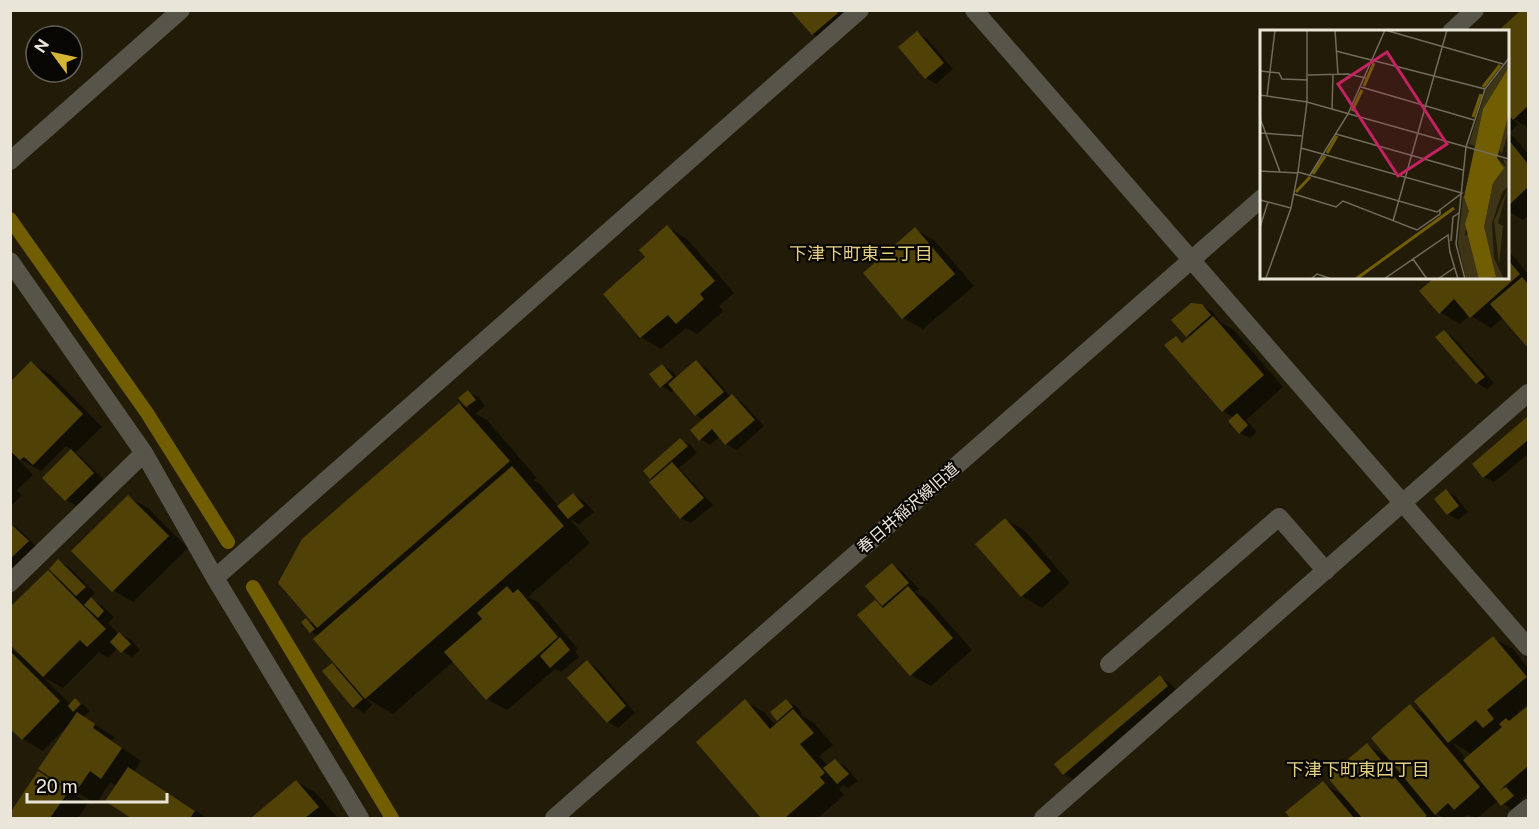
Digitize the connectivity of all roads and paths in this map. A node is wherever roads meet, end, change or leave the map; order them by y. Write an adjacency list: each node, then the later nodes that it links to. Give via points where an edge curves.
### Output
1 (181, 10): 6 (street)
2 (860, 10): 14 (street)
3 (974, 10): 8 (street)
4 (1475, 10): 5 (street)
5 (1453, 30)
6 (10, 161)
7 (1260, 200): 8 (street, 春日井稲沢線旧道)
8 (1191, 260): 12 (street); 20 (street, 春日井稲沢線旧道)
9 (10, 261): 11 (street)
10 (1528, 393): 12 (street)
11 (144, 453): 14 (street); 15 (street)
12 (1403, 503): 13 (street); 16 (street)
13 (1326, 571): 17 (street, via 1279,517); 21 (street)
14 (215, 578): 19 (street)
15 (10, 583)
16 (1528, 647)
17 (1109, 664)
18 (1528, 808): 22 (street)
19 (360, 819)
20 (554, 819)
21 (1043, 819)
22 (1516, 819)

